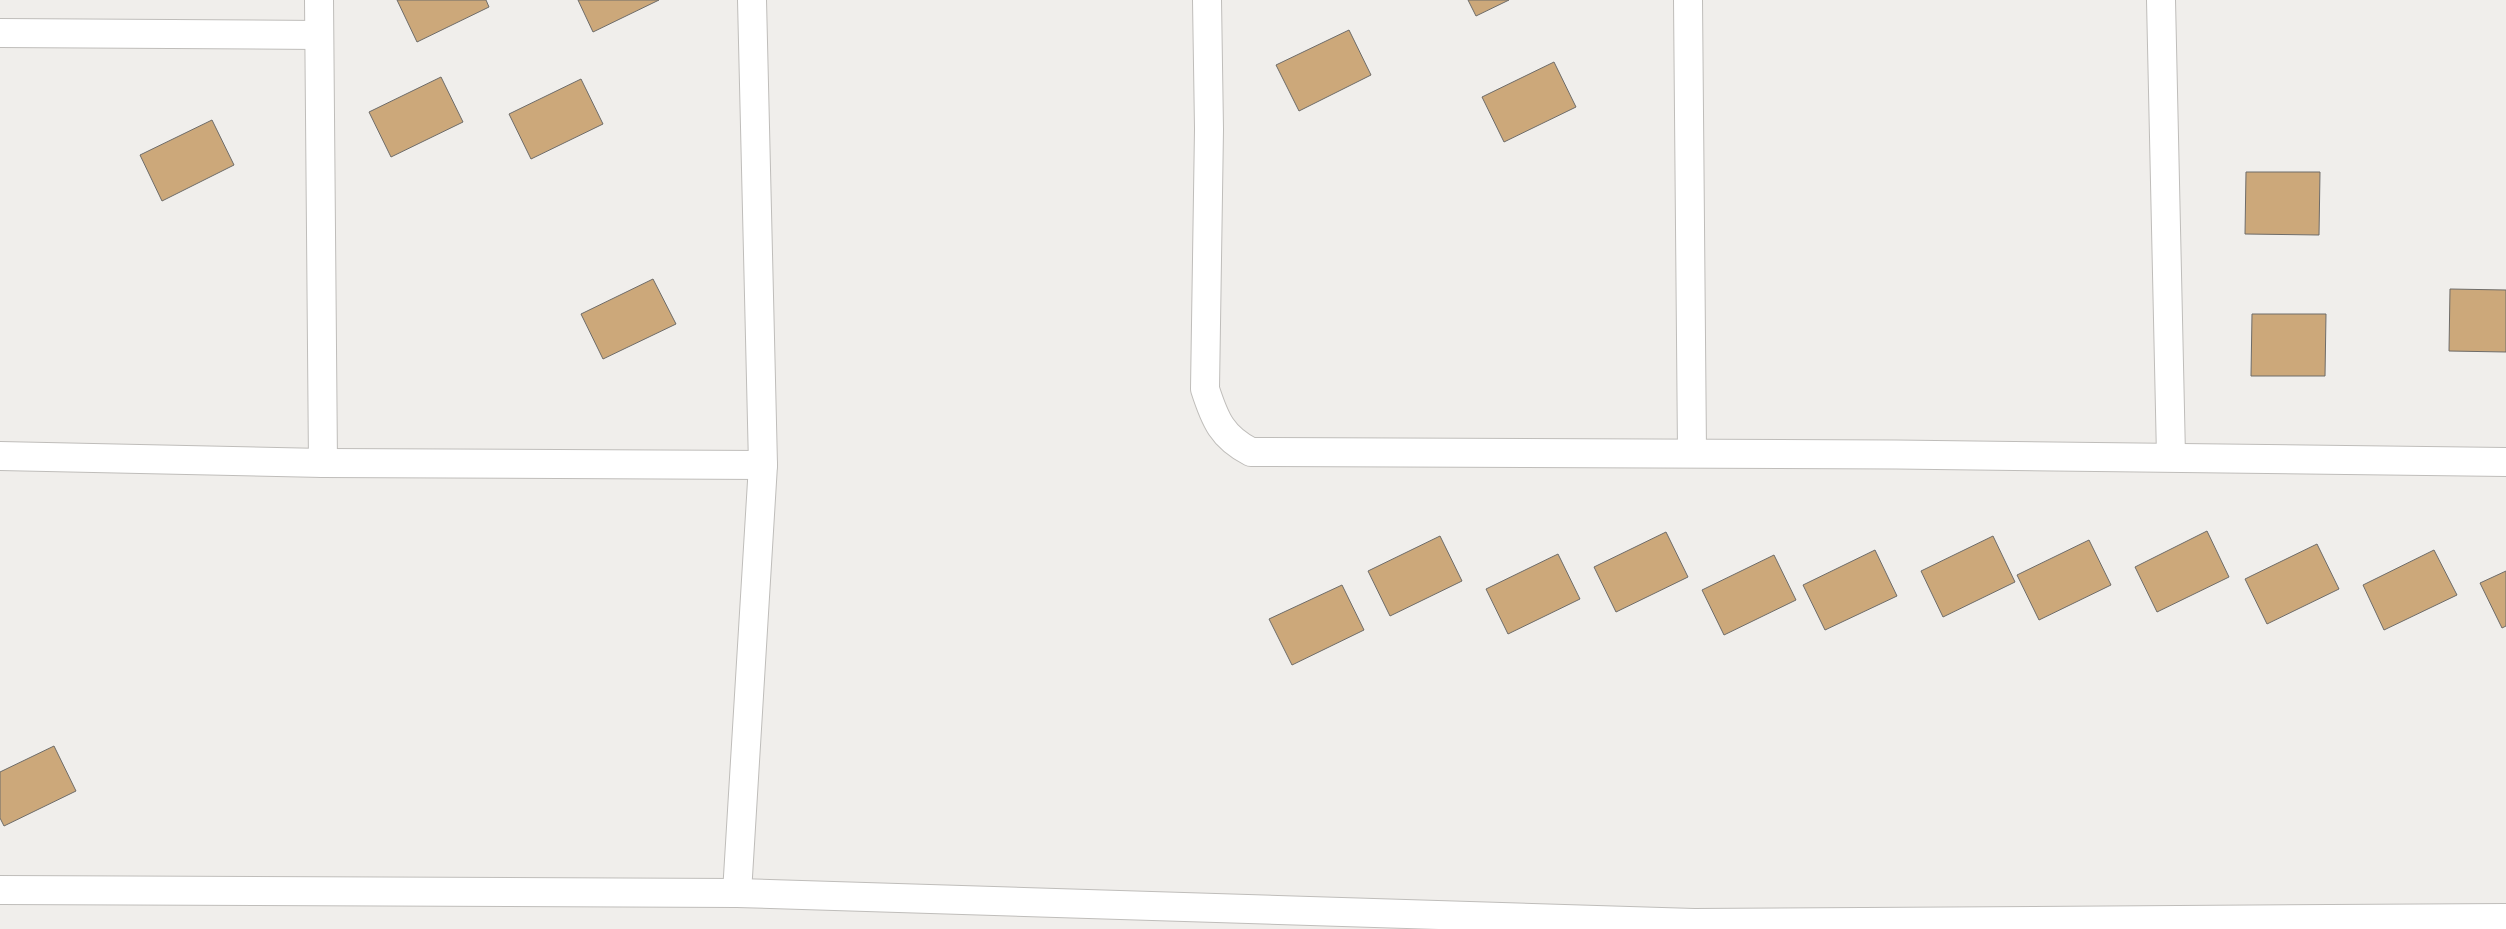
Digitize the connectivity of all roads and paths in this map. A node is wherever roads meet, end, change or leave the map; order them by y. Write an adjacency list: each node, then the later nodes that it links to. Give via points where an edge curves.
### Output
1 (319, 0): 7 (street)
2 (752, 0): 13 (street)
3 (1207, 0): 8 (street, via 1209,129 1205,389 1226,436 1251,452)
4 (1688, 0): 8 (street)
5 (2161, 0): 10 (street)
6 (0, 33): 7 (street)
7 (319, 35): 12 (street)
8 (1692, 452): 10 (street)
9 (0, 456): 12 (street)
10 (2171, 456): 11 (street)
11 (2506, 462)
12 (323, 463): 13 (street)
13 (763, 465): 15 (street)
14 (0, 890): 15 (street)
15 (738, 893): 17 (street)
16 (2506, 918): 17 (street)
17 (1695, 926)

